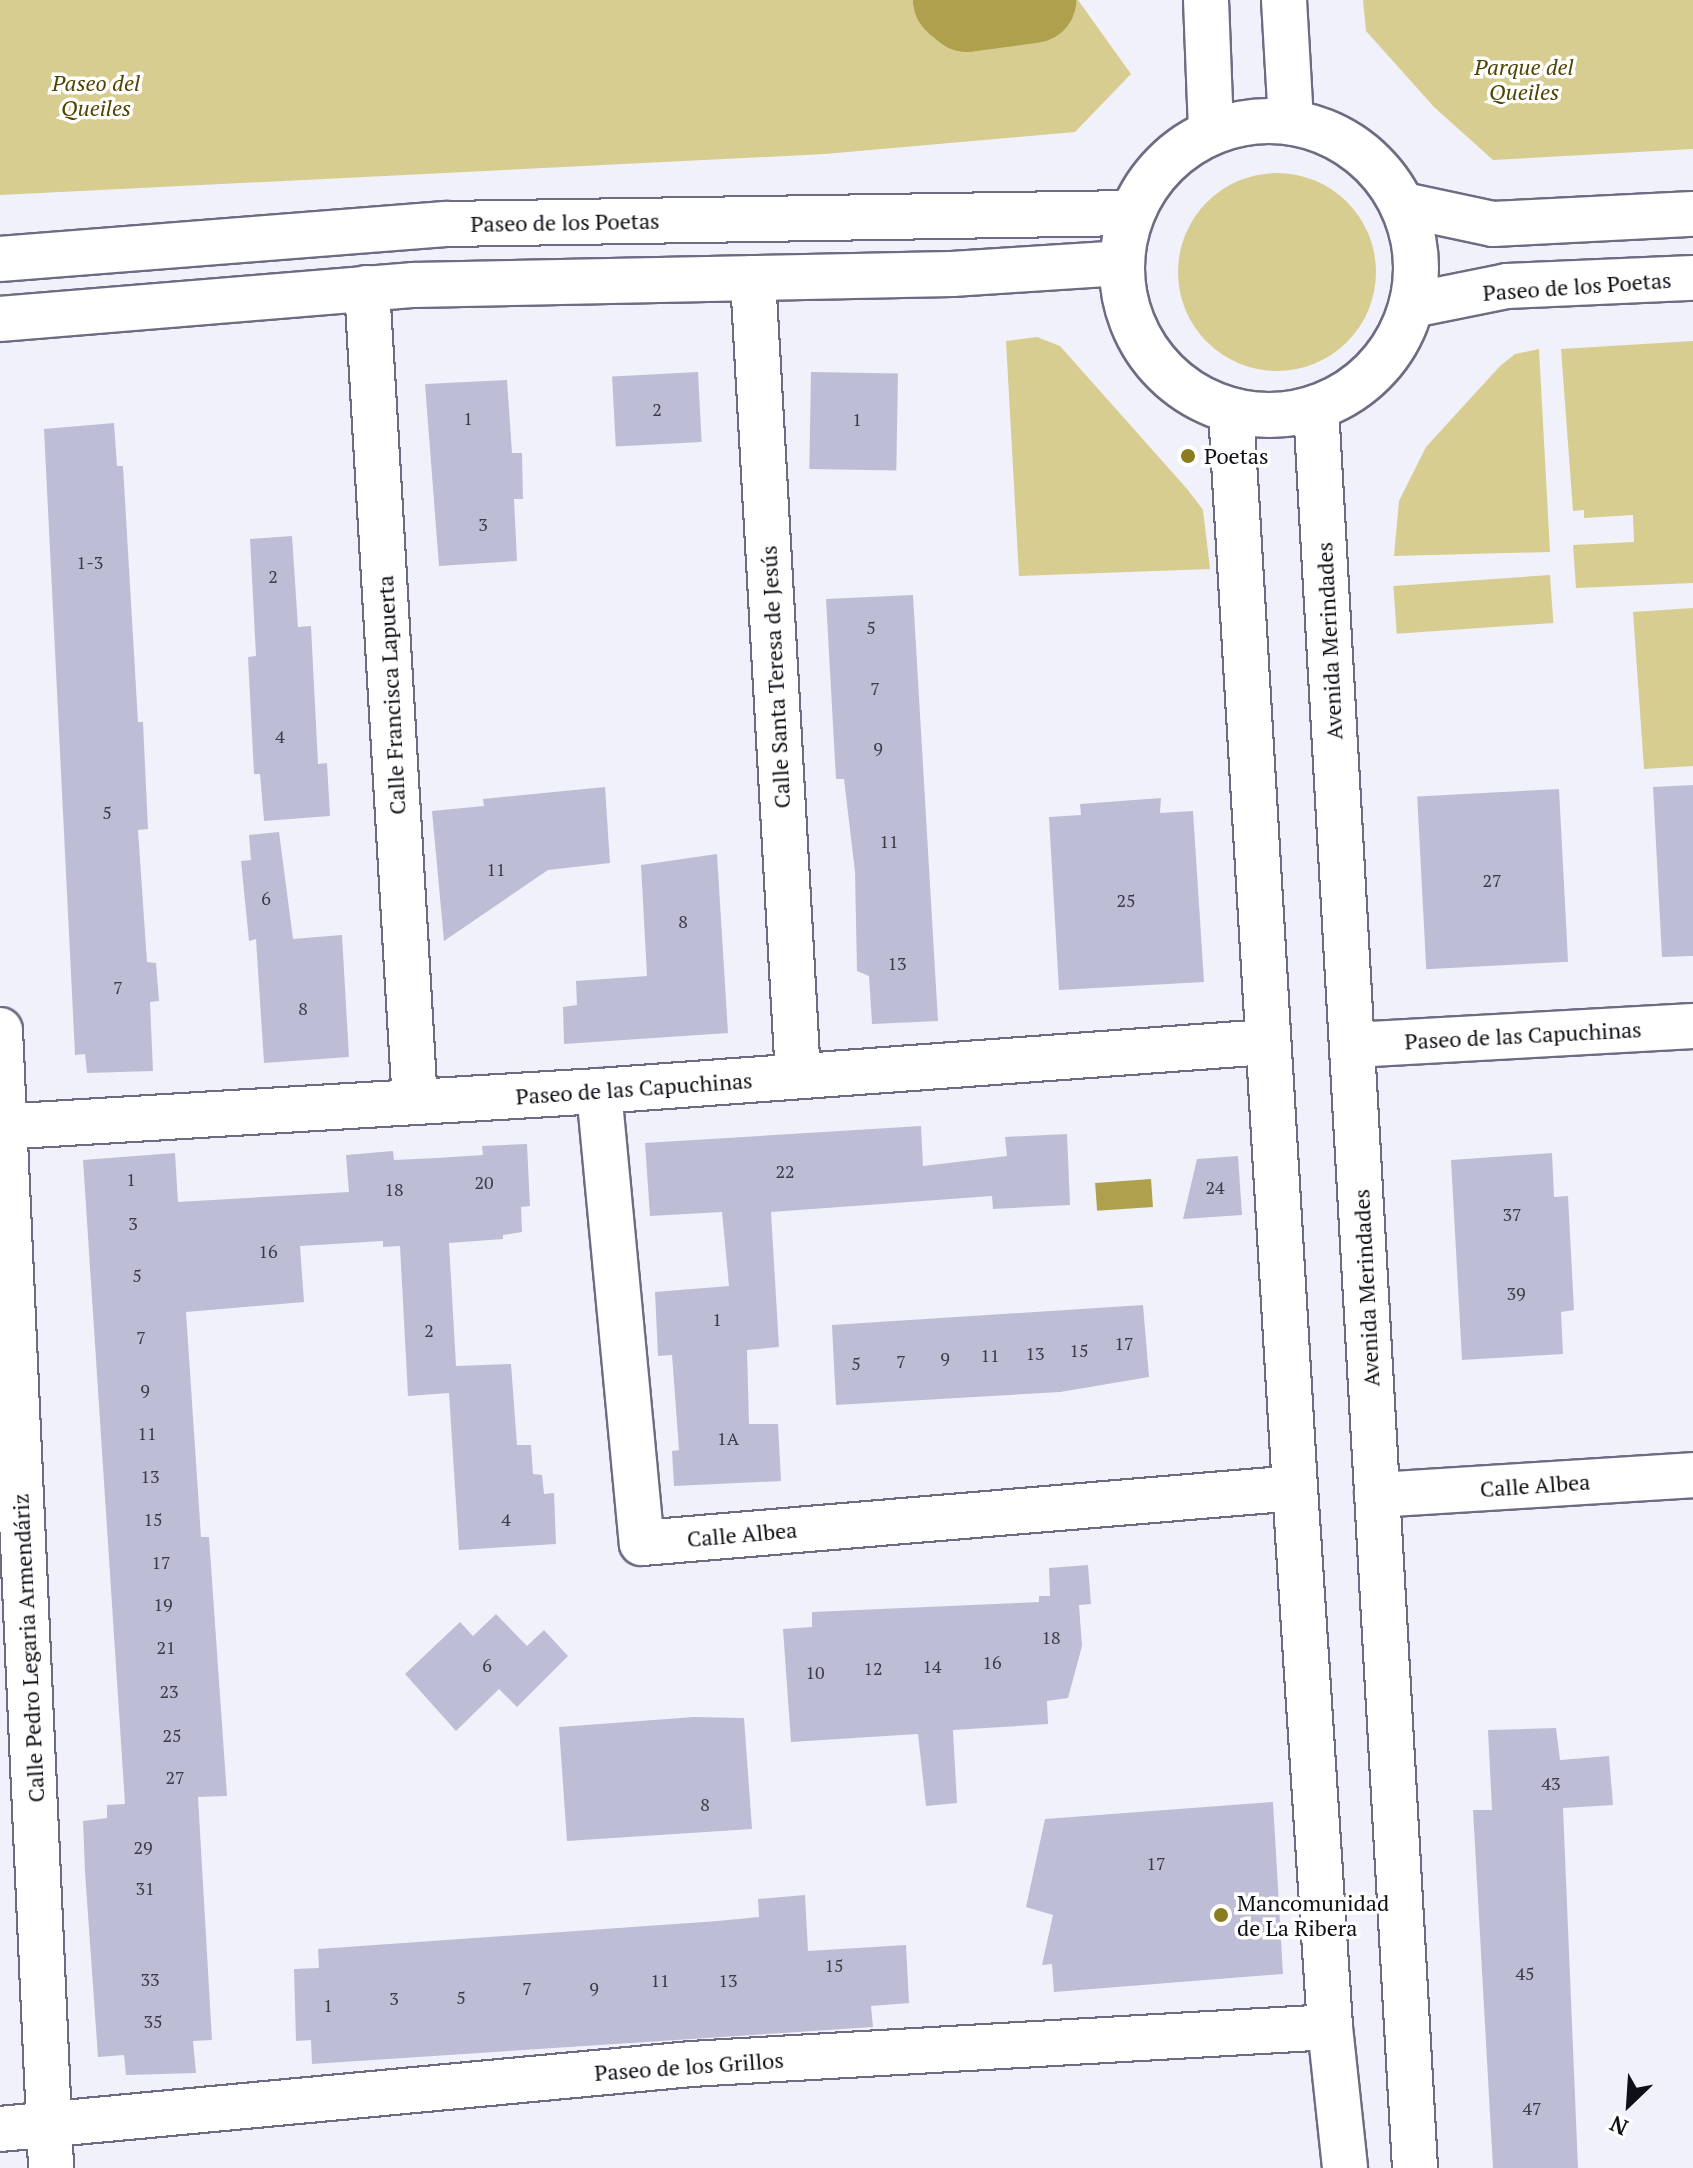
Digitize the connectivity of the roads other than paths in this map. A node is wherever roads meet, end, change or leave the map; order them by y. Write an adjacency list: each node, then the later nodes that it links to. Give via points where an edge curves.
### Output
1 (1206, 0): 4 (street)
2 (1284, 0): 3 (street)
3 (1291, 122): 4 (street, via 1250,121); 5 (street, via 1337,136 1376,166)
4 (1211, 131): 6 (street, via 1178,151 1150,179)
5 (1404, 205): 7 (street, via 1493,224); 13 (street, via 1417,255)
6 (1131, 213): 8 (street, Paseo de los Poetas, via 446,224); 9 (street)
7 (1693, 214)
8 (0, 259)
9 (1121, 263): 10 (street, via 952,274); 16 (street, via 1128,312 1151,356 1186,390)
10 (753, 278): 12 (street); 21 (street, Calle Santa Teresa de Jesús)
11 (1693, 278): 13 (street, Paseo de los Poetas, via 1507,286)
12 (367, 288): 14 (street); 23 (street, Calle Francisca Lapuerta)
13 (1413, 305): 15 (street, via 1393,350 1359,385)
14 (0, 319)
15 (1316, 408): 16 (street, via 1273,416); 20 (street, Avenida Merindades)
16 (1231, 411): 19 (street)
17 (1693, 1026): 20 (street, Paseo de las Capuchinas)
18 (0, 1030): 24 (street, Calle Pedro Legaria Armendáriz)
19 (1267, 1042): 21 (street, Paseo de las Capuchinas); 26 (street)
20 (1353, 1045): 27 (street, Avenida Merindades)
21 (798, 1076): 22 (street, Paseo de las Capuchinas)
22 (599, 1091): 23 (street, Paseo de las Capuchinas); 26 (street, Calle Albea, via 642,1543)
23 (415, 1102): 24 (street, Paseo de las Capuchinas)
24 (2, 1127): 30 (street, Calle Pedro Legaria Armendáriz)
25 (1693, 1475): 27 (street, Calle Albea)
26 (1295, 1488): 28 (street)
27 (1377, 1495): 32 (street, Avenida Merindades)
28 (1330, 2027): 30 (street, Paseo de los Grillos, via 691,2064); 31 (street)
29 (0, 2129): 30 (street, Paseo de los Grillos)
30 (50, 2147)
31 (1345, 2168)
32 (1415, 2168)

